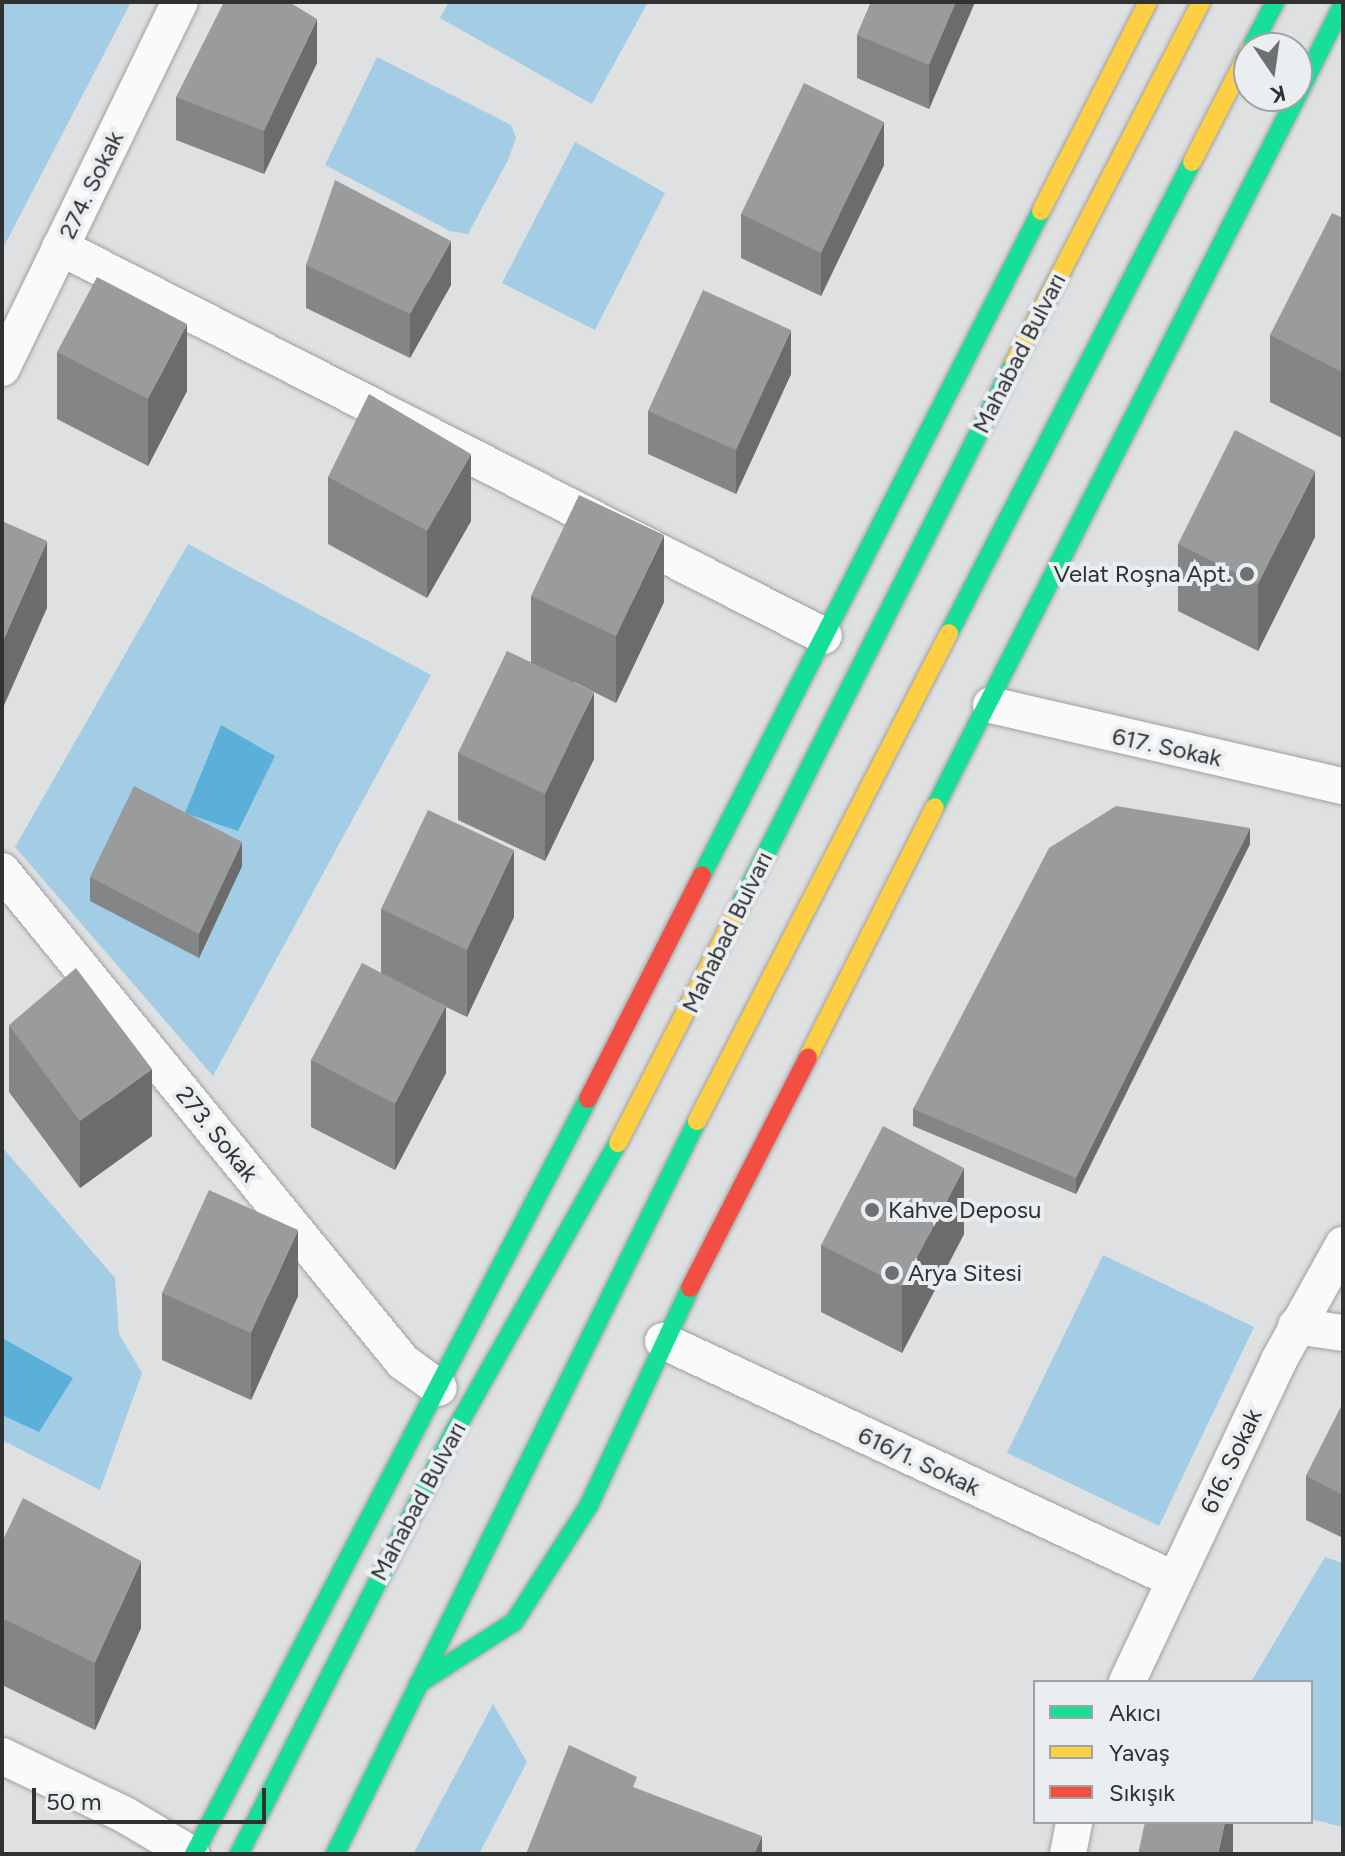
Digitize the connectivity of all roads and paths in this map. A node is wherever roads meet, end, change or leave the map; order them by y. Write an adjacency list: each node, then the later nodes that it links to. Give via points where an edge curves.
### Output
1 (180, 2): 10 (street, 274. Sokak)
2 (1148, 2): 12 (main road)
3 (1201, 2): 27 (main road, Mahabad Bulvarı, via 863,654 654,1079 457,1427)
4 (1275, 2): 6 (main road)
5 (1343, 4): 7 (main road)
6 (1259, 32)
7 (1313, 64)
8 (1233, 83): 23 (main road, via 662,1187)
9 (1289, 112): 13 (main road)
10 (60, 247): 11 (street, 274. Sokak); 12 (street)
11 (6, 355)
12 (824, 636): 20 (main road)
13 (991, 705): 14 (street, 617. Sokak); 19 (main road)
14 (1343, 786)
15 (2, 871): 20 (street, 273. Sokak, via 398,1355)
16 (1343, 1245): 17 (street, 616. Sokak)
17 (1296, 1326): 18 (street); 21 (street, 616. Sokak)
18 (1343, 1333)
19 (663, 1341): 21 (street, 616/1. Sokak); 23 (main road, via 589,1505 514,1622)
20 (439, 1388): 26 (main road, via 383,1485)
21 (1175, 1580): 22 (street, 616. Sokak)
22 (1128, 1680)
23 (418, 1684): 28 (main road)
24 (2, 1756): 26 (street)
25 (1074, 1824): 29 (street)
26 (192, 1854)
27 (239, 1854)
28 (335, 1854)
29 (1068, 1854)

